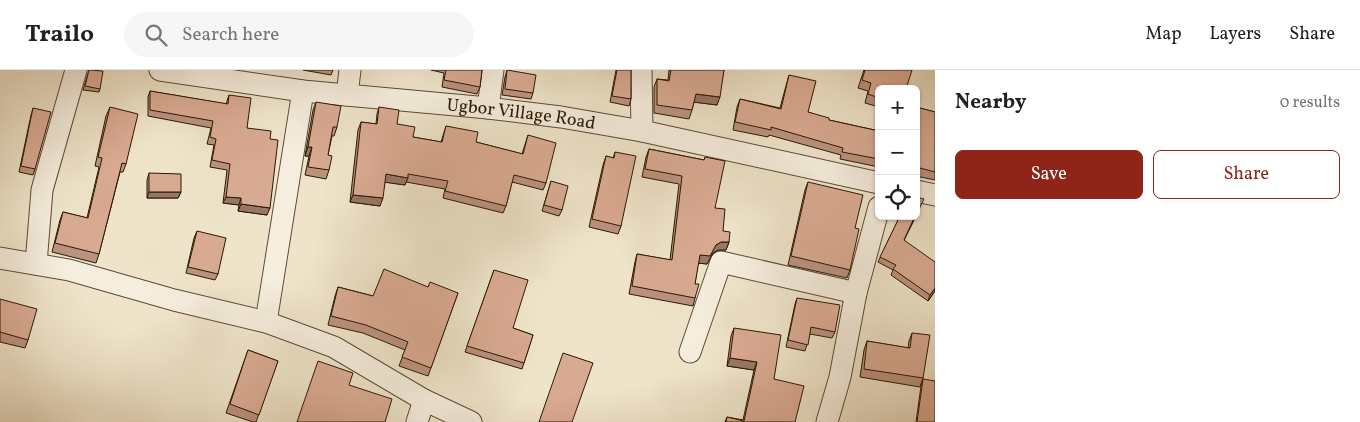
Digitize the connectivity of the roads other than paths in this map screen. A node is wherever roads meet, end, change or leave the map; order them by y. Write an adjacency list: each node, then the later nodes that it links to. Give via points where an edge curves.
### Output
1 (76, 70): 15 (street, via 42,190)
2 (160, 70): 6 (street, Ugbor Village Road)
3 (350, 70): 7 (street)
4 (493, 70): 8 (street)
5 (641, 70): 9 (street)
6 (303, 91): 7 (street, Ugbor Village Road); 17 (street)
7 (347, 95): 8 (street, Ugbor Village Road)
8 (488, 108): 9 (street, Ugbor Village Road)
9 (642, 131): 10 (street, Ugbor Village Road)
10 (875, 182)
11 (920, 192): 12 (street)
12 (935, 195)
13 (876, 220): 16 (street)
14 (0, 258): 15 (street)
15 (36, 264): 17 (street)
16 (856, 293): 18 (street, via 721,262); 22 (street, via 840,377)
17 (266, 322): 19 (street, via 334,347)
18 (690, 352)
19 (424, 400): 20 (street); 21 (street)
20 (417, 422)
21 (471, 422)
22 (827, 422)

